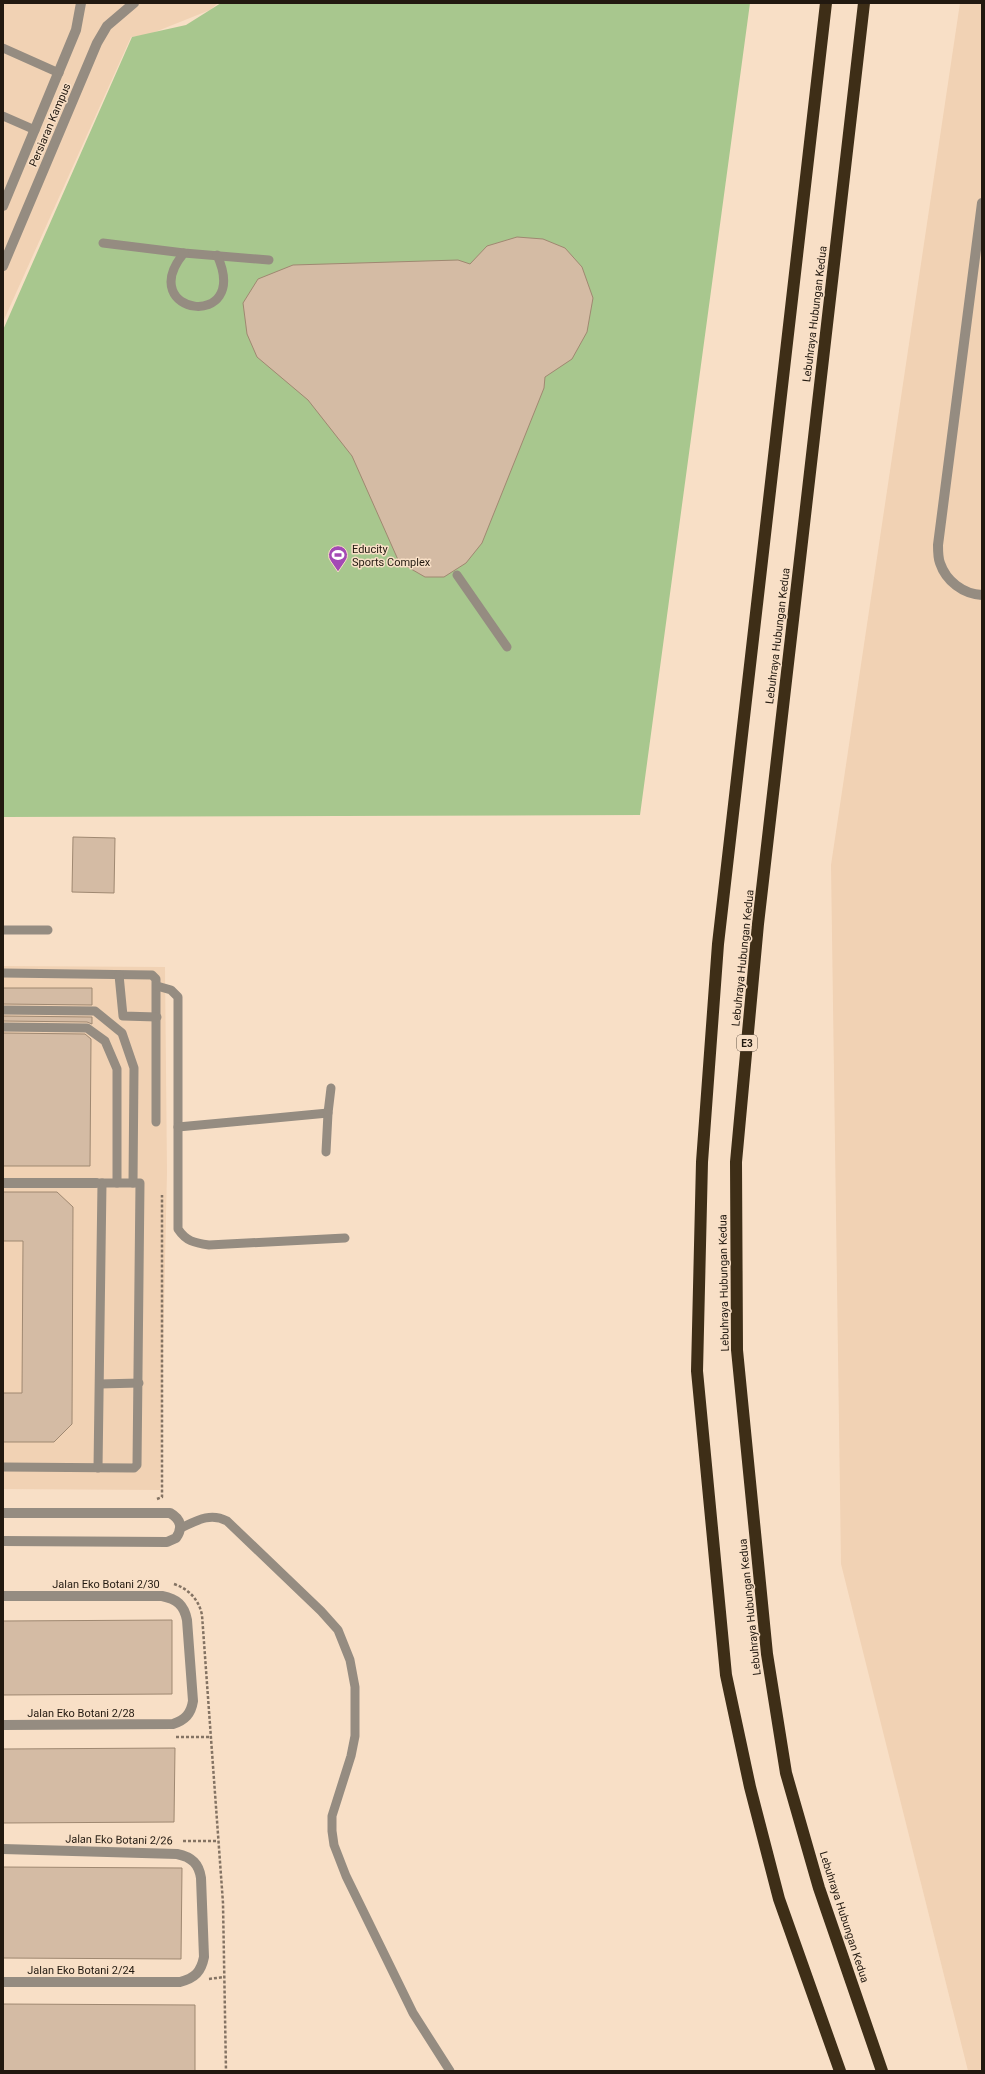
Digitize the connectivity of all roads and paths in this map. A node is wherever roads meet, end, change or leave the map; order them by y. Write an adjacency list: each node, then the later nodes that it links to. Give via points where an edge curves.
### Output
1 (81, 3): 6 (street, Persiaran Kampus, via 76,30)
2 (134, 3): 16 (street, Persiaran Kampus, via 107,26 97,43)
3 (826, 3): 55 (highway, Lebuhraya Hubungan Kedua, via 718,944 702,1162 697,1371 726,1675 750,1787 779,1899)
4 (864, 3): 56 (highway, Lebuhraya Hubungan Kedua / E3, via 756,956 736,1162 737,1350 766,1654 786,1773 819,1888)
5 (3, 48): 6 (lane)
6 (59, 73): 8 (street, Persiaran Kampus)
7 (3, 116): 8 (lane)
8 (35, 130): 9 (street, Persiaran Kampus)
9 (7, 191): 11 (street, Persiaran Kampus)
10 (982, 203): 18 (street, via 938,545 939,562 948,578 962,590)
11 (3, 206)
12 (103, 243): 13 (lane)
13 (184, 253): 14 (lane); 14 (lane, via 173,271 172,288 180,301 194,307 209,305 223,289 224,275)
14 (217, 255): 15 (lane)
15 (269, 260)
16 (3, 266)
17 (457, 576): 19 (lane)
18 (982, 595)
19 (507, 647)
20 (3, 930): 21 (lane)
21 (48, 930)
22 (3, 973): 23 (lane)
23 (119, 975): 24 (lane, via 152,975); 26 (lane, via 123,1016)
24 (157, 986): 26 (lane); 31 (lane, via 171,990 178,998)
25 (3, 1010): 36 (lane, via 95,1011 122,1033 134,1068)
26 (157, 1017): 30 (lane)
27 (3, 1027): 35 (lane, via 87,1028 106,1041 117,1069)
28 (332, 1088): 29 (lane)
29 (328, 1113): 31 (lane); 32 (lane)
30 (156, 1122)
31 (178, 1127): 37 (lane, via 178,1229 184,1239 195,1244 209,1245)
32 (326, 1152)
33 (3, 1182): 34 (street)
34 (99, 1183): 35 (lane); 39 (lane)
35 (116, 1183): 36 (lane)
36 (136, 1183): 38 (lane)
37 (345, 1238)
38 (139, 1383): 39 (lane); 41 (lane, via 138,1462 134,1468)
39 (100, 1384): 41 (lane)
40 (3, 1467): 41 (lane)
41 (98, 1468)
42 (3, 1513): 43 (street, via 170,1513 179,1520)
43 (181, 1528): 44 (street, via 176,1538 167,1542); 54 (lane, via 206,1517 220,1517 227,1521 321,1610 338,1630 350,1660 355,1687 355,1736 332,1816 334,1845 346,1876 413,2013)
44 (3, 1541)
45 (169, 1583): 49 (path, via 188,1591 201,1608)
46 (3, 1596): 47 (street, Jalan Eko Botani 2/30, via 162,1596 179,1603 185,1611 187,1620 192,1710 181,1722)
47 (162, 1724): 48 (street, Jalan Eko Botani 2/28); 49 (path, via 167,1738)
48 (3, 1725)
49 (211, 1737): 53 (path, via 223,1903)
50 (3, 1849): 52 (street, Jalan Eko Botani 2/26, via 177,1854 194,1861 200,1869 202,1878 202,1966 189,1980)
51 (3, 1982): 52 (street, Jalan Eko Botani 2/24)
52 (158, 1983)
53 (226, 2071)
54 (450, 2071)
55 (840, 2071)
56 (882, 2071)

